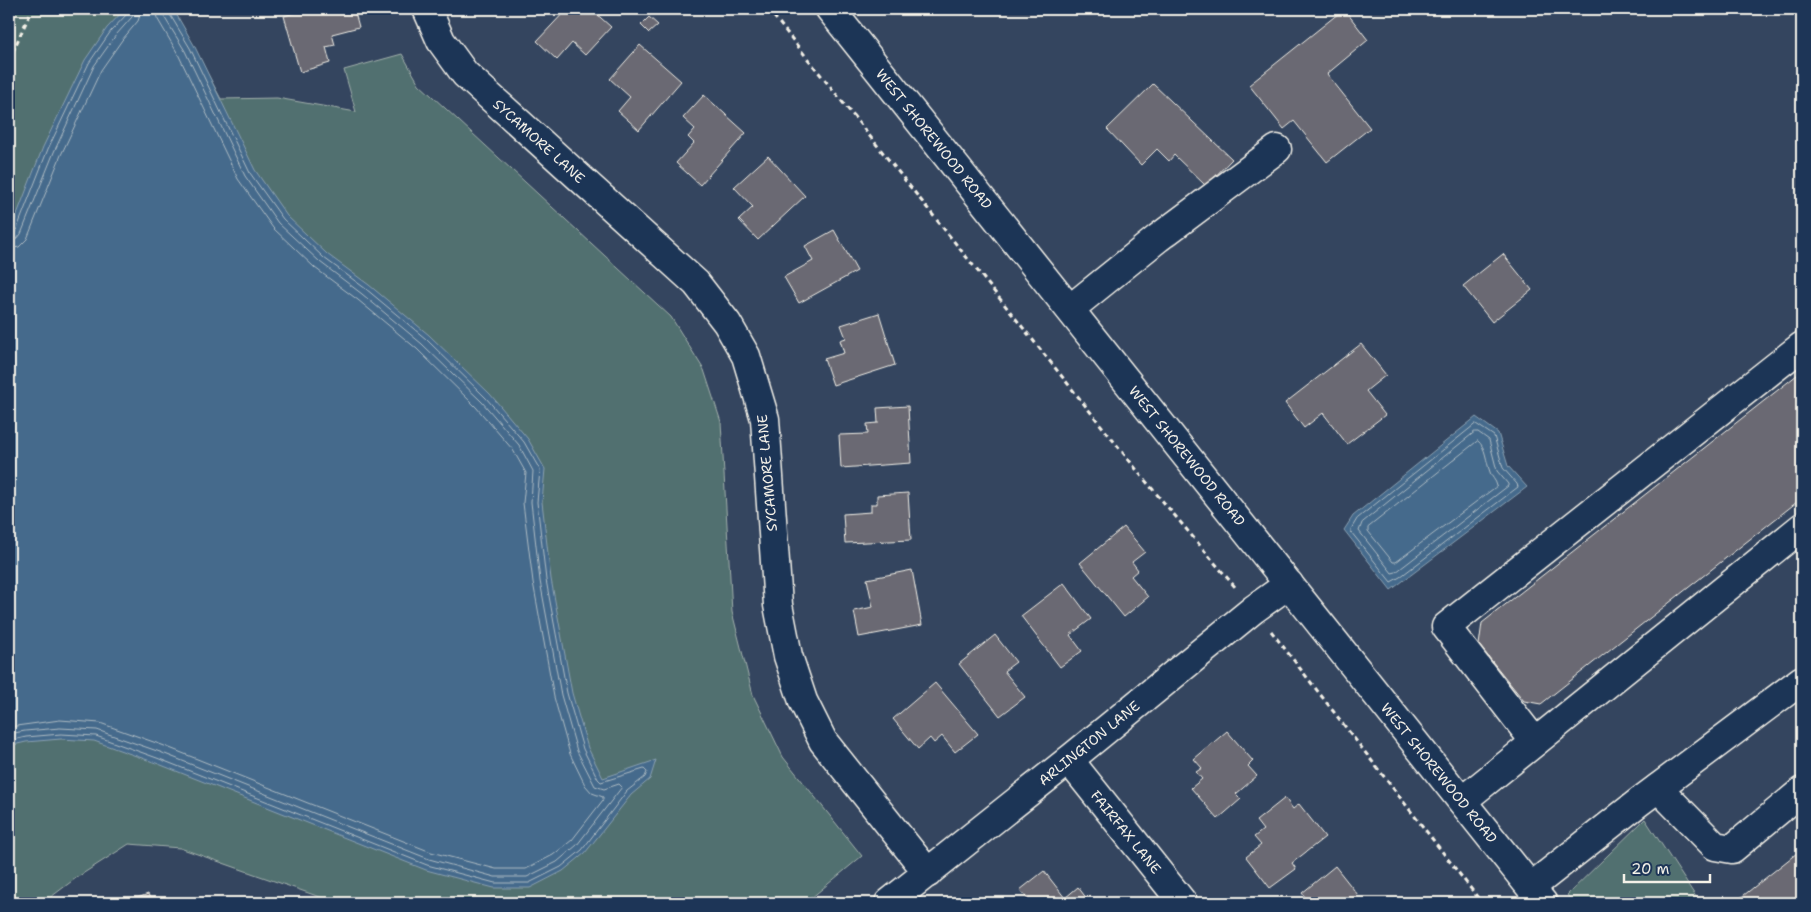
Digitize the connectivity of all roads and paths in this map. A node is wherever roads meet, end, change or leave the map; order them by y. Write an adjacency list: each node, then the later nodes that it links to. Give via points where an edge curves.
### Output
1 (32, 9): 5 (path)
2 (427, 9): 18 (street, SYCAMORE LANE, via 442,41 465,74 696,283 727,323 746,356 765,419 778,605 788,656 803,701 823,741)
3 (768, 9): 11 (path, via 1144,479)
4 (830, 9): 7 (street, WEST SHOREWOOD ROAD)
5 (9, 60)
6 (1276, 149): 7 (street)
7 (1070, 309): 10 (street, WEST SHOREWOOD ROAD)
8 (1802, 346): 13 (street, via 1446,627)
9 (1802, 527): 13 (street)
10 (1289, 584): 11 (street, ARLINGTON LANE); 17 (street, WEST SHOREWOOD ROAD)
11 (1254, 609): 14 (street, ARLINGTON LANE); 22 (path)
12 (1802, 680): 15 (street)
13 (1535, 742): 17 (street)
14 (1069, 760): 18 (street, ARLINGTON LANE); 21 (street, FAIRFAX LANE)
15 (1658, 788): 16 (street, via 1714,846 1732,849); 19 (street)
16 (1802, 791)
17 (1462, 801): 19 (street, WEST SHOREWOOD ROAD)
18 (928, 873): 20 (street, ARLINGTON LANE)
19 (1537, 895)
20 (889, 903)
21 (1183, 903)
22 (1482, 903)

